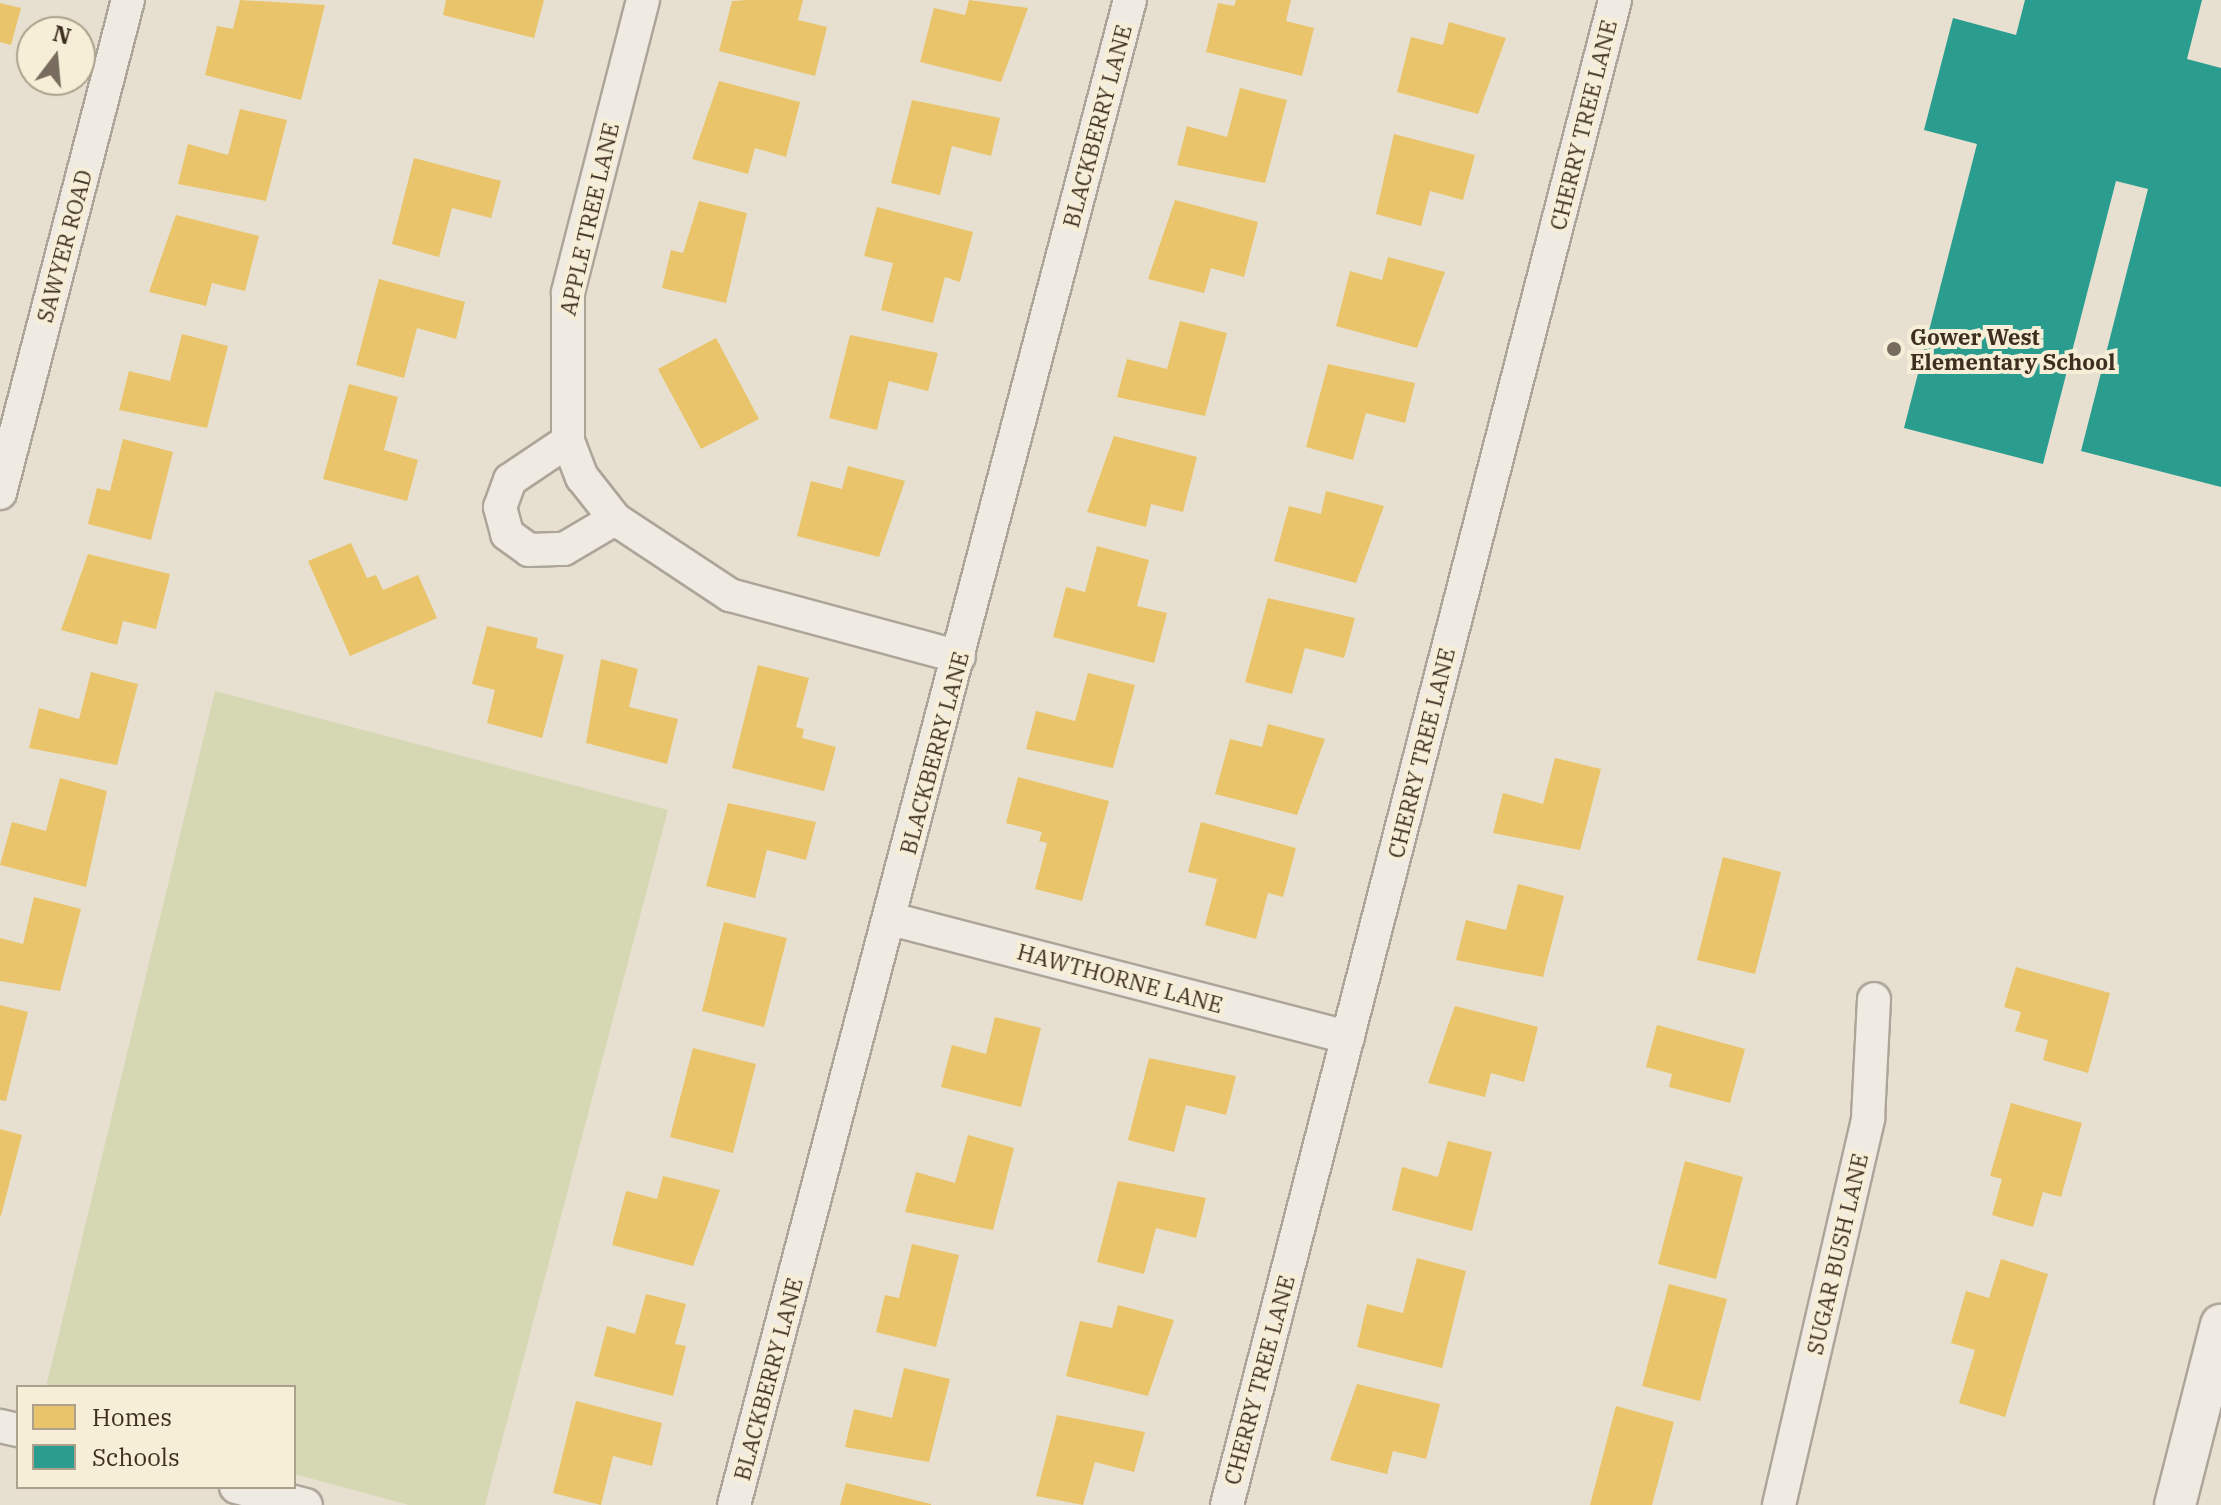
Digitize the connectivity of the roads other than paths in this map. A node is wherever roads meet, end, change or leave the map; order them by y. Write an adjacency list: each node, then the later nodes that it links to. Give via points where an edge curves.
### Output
1 (128, 0): 6 (street, SAWYER ROAD)
2 (643, 0): 5 (street, APPLE TREE LANE, via 568,293)
3 (1130, 0): 8 (street, BLACKBERRY LANE)
4 (1615, 0): 11 (street, CHERRY TREE LANE)
5 (568, 441): 7 (street, APPLE TREE LANE, via 582,477); 7 (street, via 510,480 500,507 507,534 529,550 564,549)
6 (0, 493)
7 (615, 519): 8 (street, APPLE TREE LANE, via 730,595)
8 (959, 657): 9 (street, BLACKBERRY LANE)
9 (891, 919): 11 (street, HAWTHORNE LANE); 15 (street, BLACKBERRY LANE)
10 (1874, 999): 17 (street, SUGAR BUSH LANE, via 1868,1118)
11 (1348, 1037): 16 (street, CHERRY TREE LANE)
12 (2221, 1325): 18 (street)
13 (244, 1489): 14 (street)
14 (306, 1505)
15 (734, 1505)
16 (1227, 1505)
17 (1779, 1505)
18 (2175, 1505)

